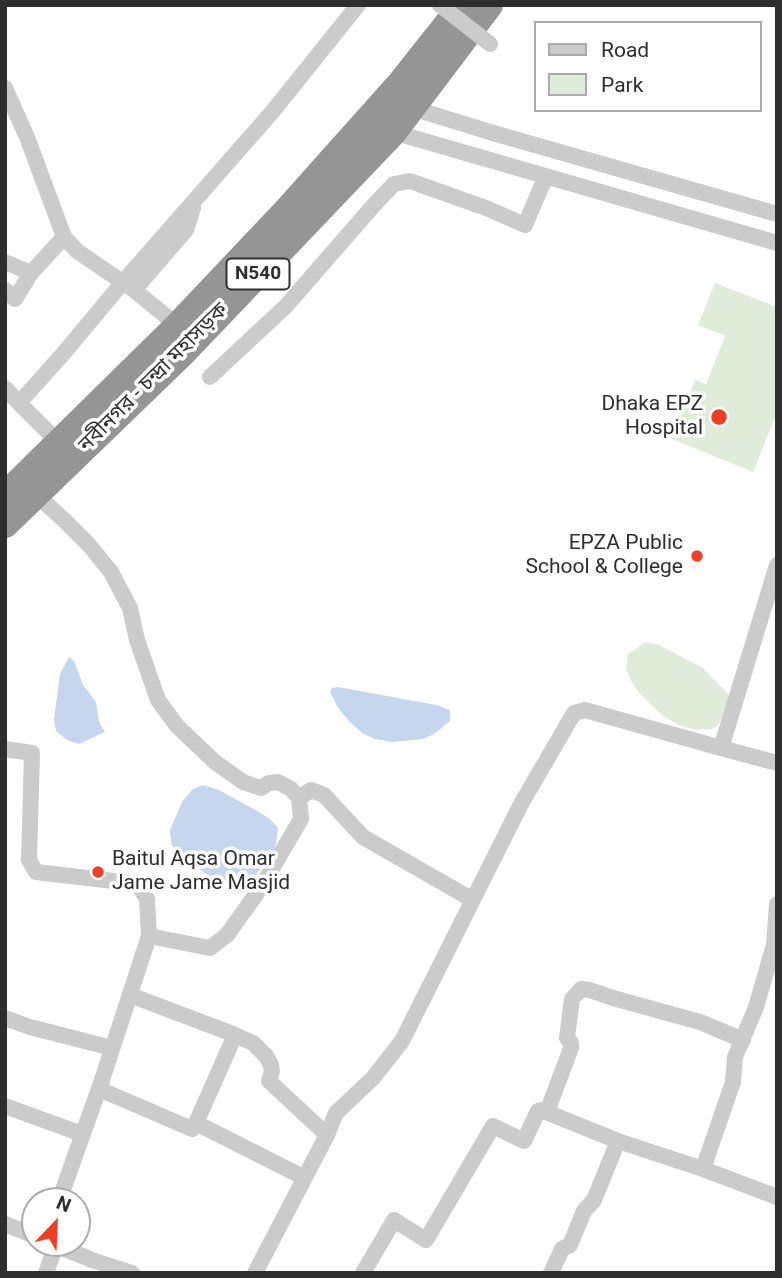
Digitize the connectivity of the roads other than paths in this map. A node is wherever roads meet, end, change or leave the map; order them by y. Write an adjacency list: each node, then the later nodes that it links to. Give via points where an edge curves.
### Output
1 (358, 5): 15 (street, via 196,199 186,230)
2 (440, 5): 5 (street, bridge)
3 (463, 5): 17 (highway, নবীনগর - চন্দ্রা মহাসড়ক / N540, via 402,82)
4 (489, 5): 7 (highway, নবীনগর - চন্দ্রা মহাসড়ক / N540)
5 (489, 44)
6 (5, 88): 11 (street)
7 (412, 108): 8 (highway, নবীনগর - চন্দ্রা মহাসড়ক / N540); 10 (street)
8 (393, 132): 9 (street); 22 (highway, নবীনগর - চন্দ্রা মহাসড়ক / N540, via 180,355)
9 (546, 176): 12 (street); 18 (street, via 525,225 410,181 394,184 286,306)
10 (777, 214)
11 (64, 237): 14 (street); 15 (street)
12 (777, 243)
13 (5, 262): 14 (street)
14 (31, 273): 16 (street, via 15,299)
15 (129, 286): 17 (street); 20 (street)
16 (5, 290)
17 (178, 326): 21 (highway, নবীনগর - চন্দ্রা মহাসড়ক / N540)
18 (210, 377)
19 (5, 388): 20 (street)
20 (19, 403): 21 (street)
21 (59, 443): 23 (highway, নবীনগর - চন্দ্রা মহাসড়ক / N540)
22 (35, 494): 24 (highway, নবীনগর - চন্দ্রা মহাসড়ক / N540); 29 (street, via 111,572 130,608 158,700 177,726 243,782 261,788 278,782)
23 (5, 496)
24 (5, 524)
25 (777, 565): 26 (street)
26 (721, 748): 28 (street); 30 (street, via 585,710 574,713)
27 (5, 749): 32 (street, via 32,753 29,860 36,872 139,886 146,899)
28 (777, 763)
29 (299, 799): 30 (street, via 311,790 324,795 363,837); 32 (street, via 301,819 294,834 227,935 210,948)
30 (473, 900): 44 (street, via 402,1041 373,1078 336,1113)
31 (777, 904): 33 (street)
32 (149, 936): 34 (street)
33 (776, 938): 37 (street)
34 (130, 995): 36 (street); 38 (street)
35 (5, 1018): 38 (street)
36 (235, 1035): 42 (street); 44 (street, via 267,1056 272,1071 269,1081)
37 (743, 1040): 41 (street, via 700,1022 581,989 572,999 567,1038 571,1048); 46 (street)
38 (112, 1048): 39 (street)
39 (99, 1089): 42 (street, via 192,1129); 43 (street)
40 (5, 1106): 43 (street)
41 (547, 1112): 45 (street); 53 (street, via 538,1111 524,1141 493,1126 426,1240 394,1220)
42 (196, 1123): 47 (street)
43 (82, 1134): 48 (street)
44 (327, 1135): 47 (street)
45 (618, 1140): 46 (street); 54 (street, via 594,1200)
46 (703, 1168): 49 (street)
47 (305, 1178): 52 (street)
48 (64, 1187)
49 (777, 1196)
50 (85, 1257): 51 (street)
51 (132, 1273)
52 (255, 1273)
53 (363, 1273)
54 (551, 1273)

